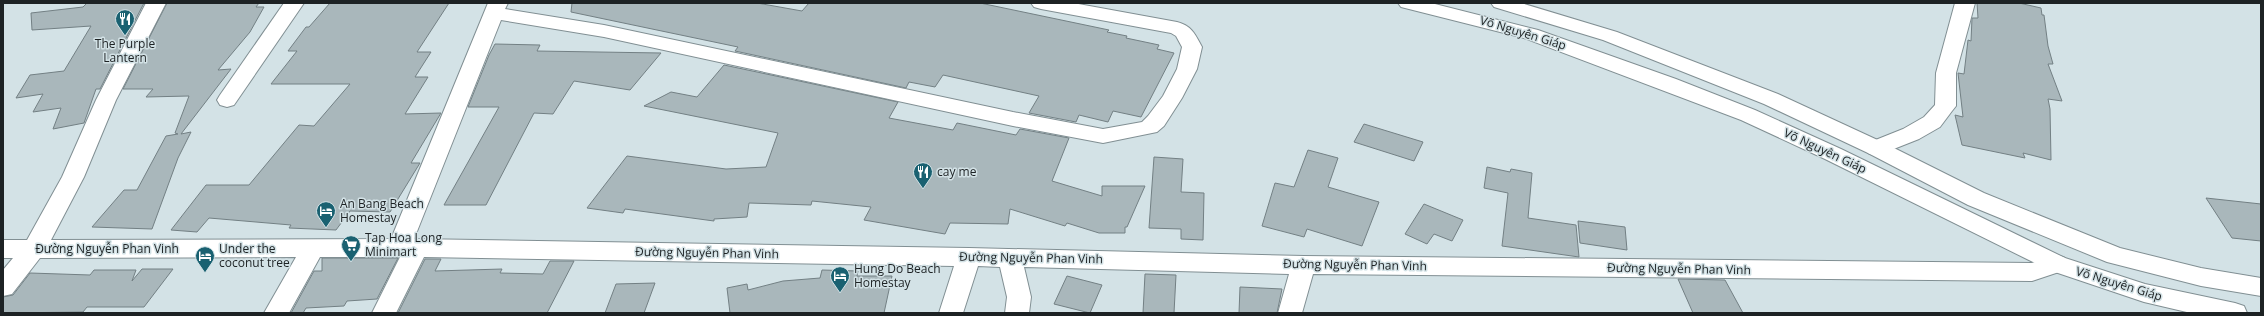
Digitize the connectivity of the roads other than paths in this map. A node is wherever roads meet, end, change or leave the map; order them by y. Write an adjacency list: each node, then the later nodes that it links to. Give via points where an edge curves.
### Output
1 (156, 3): 12 (street, via 106,100 73,177)
2 (294, 3): 8 (street)
3 (1040, 3): 7 (street, via 1177,28 1184,32 1192,47 1187,69 1172,98 1156,120 1148,127 1103,136)
4 (1408, 3): 16 (street, Võ Nguyên Giáp, via 1531,34 1734,110 1833,154)
5 (1501, 3): 9 (street, Võ Nguyên Giáp, via 1610,36 1667,58 1771,99)
6 (1966, 3): 9 (street, via 1946,73 1945,106 1932,122 1911,134)
7 (496, 8): 13 (street)
8 (227, 100)
9 (1876, 148): 19 (street, Võ Nguyên Giáp, via 1976,199 2115,256 2200,277)
10 (313, 248): 12 (street, Đường Nguyễn Phan Vinh); 13 (street, Đường Nguyễn Phan Vinh); 20 (street)
11 (3, 249): 12 (street, Đường Nguyễn Phan Vinh)
12 (34, 249): 18 (street)
13 (408, 249): 14 (street, Đường Nguyễn Phan Vinh); 21 (street)
14 (969, 257): 15 (street, Đường Nguyễn Phan Vinh); 22 (street)
15 (1010, 258): 17 (street, Đường Nguyễn Phan Vinh); 23 (street, via 1019,297)
16 (2058, 264): 17 (street, Đường Nguyễn Phan Vinh, via 2032,272); 25 (street, Võ Nguyên Giáp, via 2144,293)
17 (1304, 265): 24 (street)
18 (3, 287)
19 (2261, 287)
20 (276, 313)
21 (384, 313)
22 (951, 313)
23 (1017, 313)
24 (1290, 313)
25 (2235, 313)

